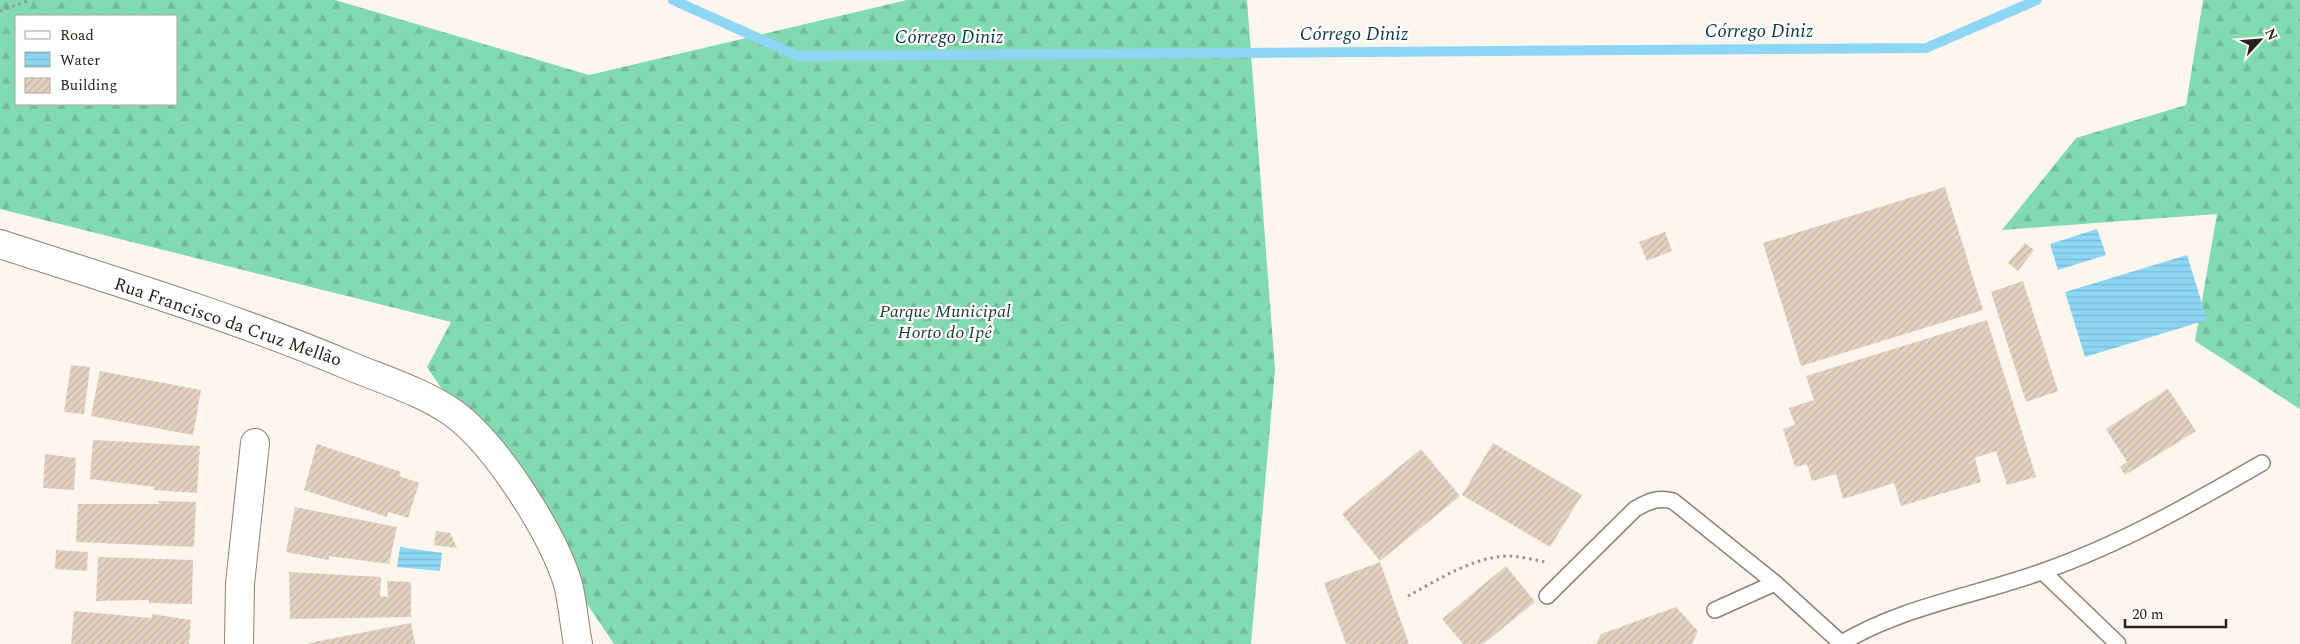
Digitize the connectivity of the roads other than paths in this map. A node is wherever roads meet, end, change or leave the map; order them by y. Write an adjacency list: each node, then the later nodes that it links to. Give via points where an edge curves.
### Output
1 (0, 244): 9 (street, Rua Francisco da Cruz Mellão, via 296,343 416,393 453,414 479,439 525,496 548,537 568,584)
2 (255, 443): 8 (street, via 240,584)
3 (2262, 463): 4 (lane, via 2178,512)
4 (2043, 572): 10 (lane, via 1902,613); 11 (lane)
5 (1775, 583): 6 (lane, via 1674,501 1662,498 1650,500 1635,509); 7 (lane); 10 (lane)
6 (1547, 596)
7 (1715, 610)
8 (240, 644)
9 (578, 644)
10 (1840, 644)
11 (2118, 644)

